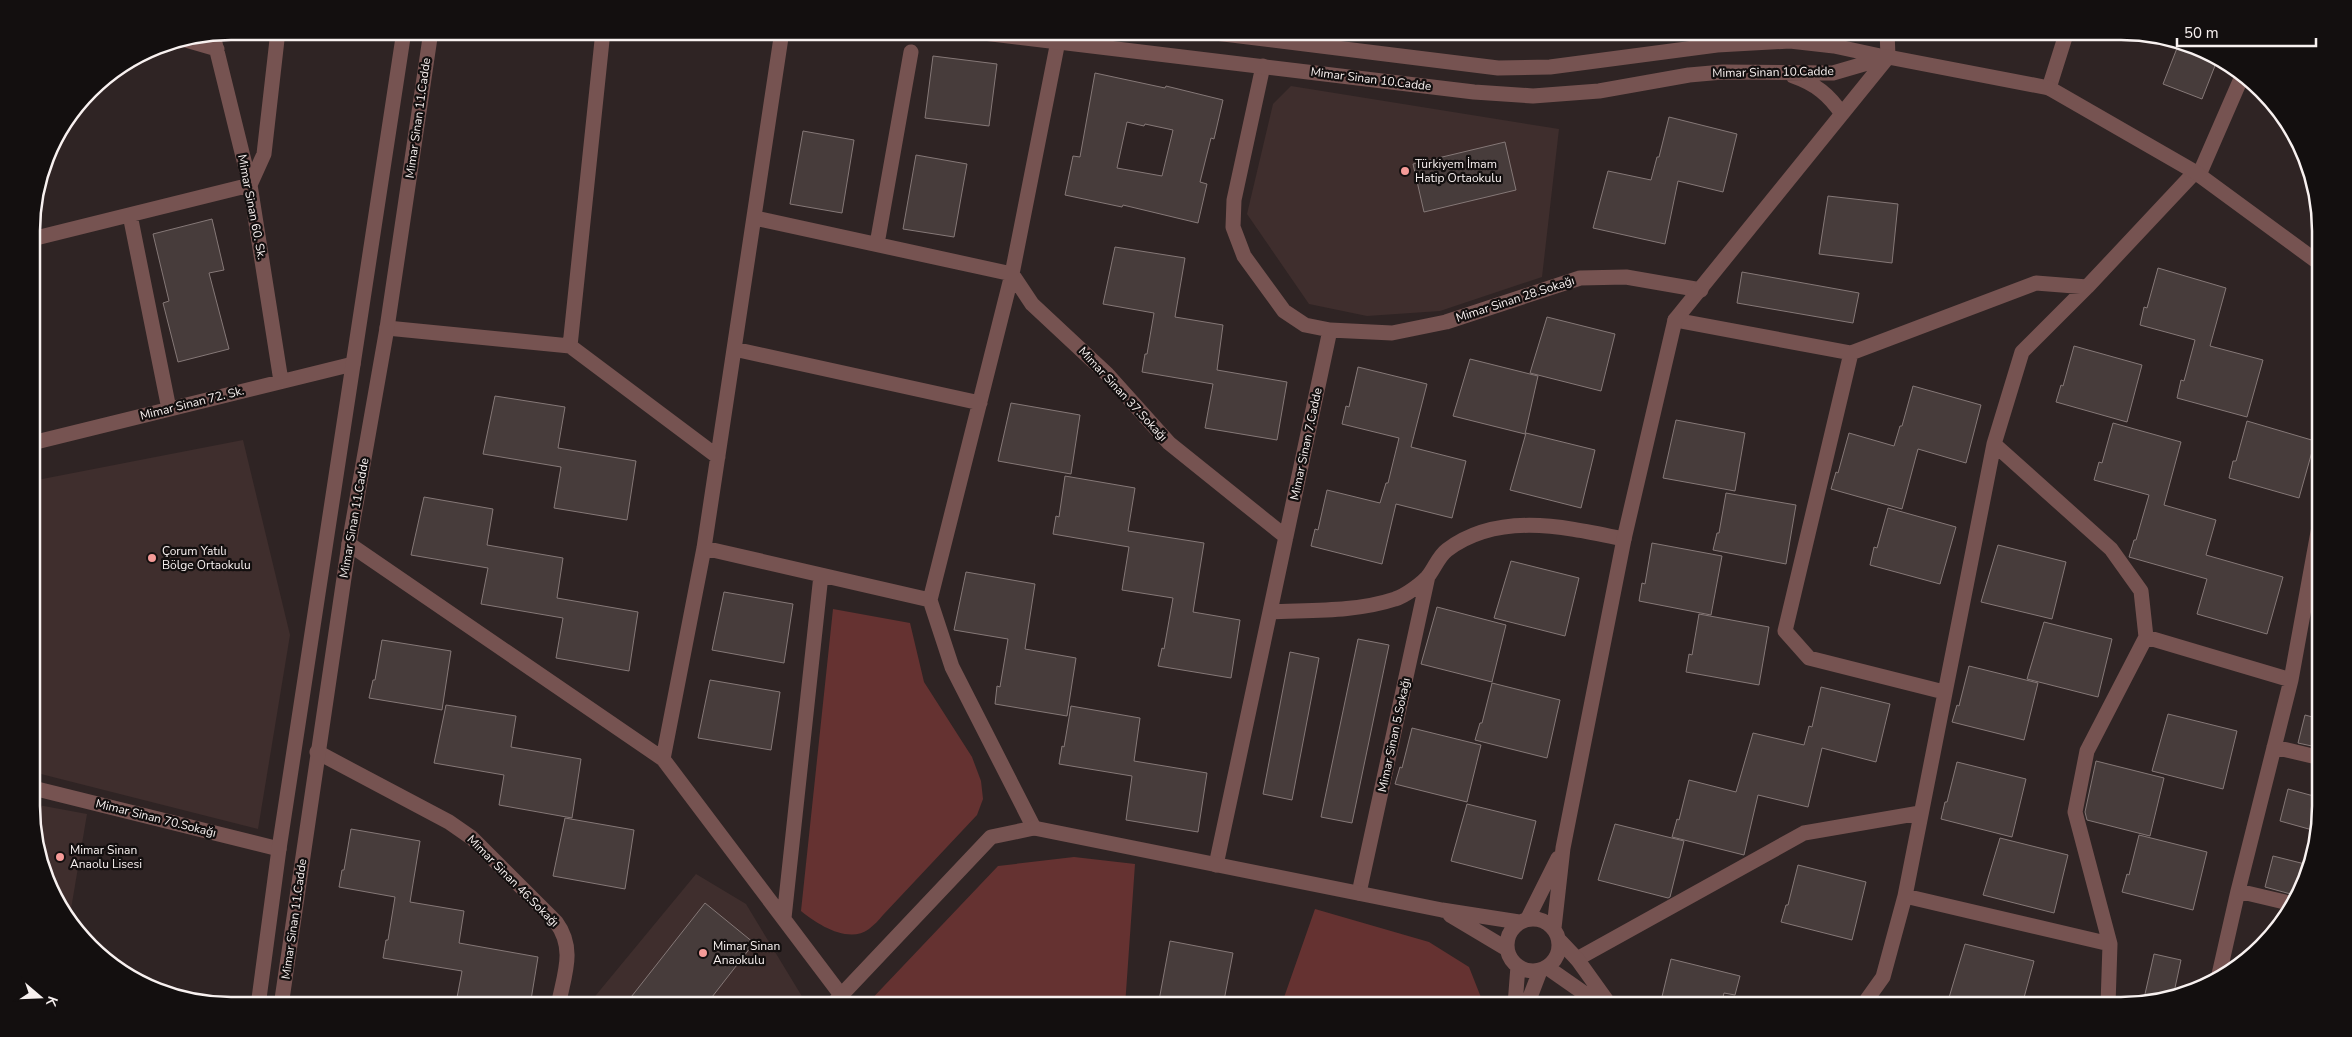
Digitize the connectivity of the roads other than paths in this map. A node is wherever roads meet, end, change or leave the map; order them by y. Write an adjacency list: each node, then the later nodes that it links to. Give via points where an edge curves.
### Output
1 (277, 40): 20 (street, via 264,154)
2 (403, 40): 35 (street, Mimar Sinan 11.Cadde)
3 (430, 40): 30 (street, Mimar Sinan 11.Cadde)
4 (603, 40): 32 (street)
5 (781, 40): 22 (street)
6 (1058, 40): 26 (street)
7 (1080, 40): 14 (street, Mimar Sinan 10.Cadde)
8 (1272, 40): 13 (street, Mimar Sinan 10.Cadde, via 1498,68 1550,67 1717,45 1790,41 1834,46)
9 (1887, 40): 13 (street)
10 (2064, 40): 17 (street)
11 (215, 42): 20 (street, Mimar Sinan 60. Sk.)
12 (911, 52): 24 (street)
13 (1888, 58): 15 (street, Mimar Sinan 10.Cadde, via 1833,73); 17 (street); 18 (street)
14 (1263, 66): 15 (street, Mimar Sinan 10.Cadde, via 1474,92 1533,96 1599,90 1688,75); 31 (street, via 1234,200 1232,226 1244,256 1284,311 1305,325)
15 (1780, 72): 18 (street, via 1824,91)
16 (2239, 82): 19 (street)
17 (2049, 88): 19 (street)
18 (1842, 114): 28 (street)
19 (2197, 173): 25 (street); 27 (street)
20 (250, 185): 21 (street); 36 (street, Mimar Sinan 60. Sk.)
21 (130, 215): 23 (street); 38 (street)
22 (755, 218): 24 (street); 33 (street)
23 (40, 237)
24 (877, 244): 26 (street)
25 (2312, 258)
26 (1012, 274): 37 (street); 42 (street, Mimar Sinan 37.Sokağı, via 1032,304 1107,374 1168,443)
27 (2087, 287): 34 (street, via 2036,283); 40 (street, via 2022,352)
28 (1701, 290): 29 (street); 31 (street, Mimar Sinan 28.Sokağı, via 1626,277 1580,278 1437,324 1392,333)
29 (1675, 320): 34 (street); 43 (street)
30 (387, 328): 32 (street); 44 (street, Mimar Sinan 11.Cadde)
31 (1330, 330): 42 (street, Mimar Sinan 7.Cadde)
32 (570, 346): 41 (street)
33 (734, 349): 37 (street); 41 (street)
34 (1851, 353): 53 (street, via 1785,631 1809,658)
35 (353, 364): 36 (street, Mimar Sinan 72. Sk.); 62 (street, Mimar Sinan 11.Cadde)
36 (281, 381): 38 (street, Mimar Sinan 72. Sk.)
37 (980, 403): 48 (street)
38 (169, 409): 39 (street, Mimar Sinan 72. Sk.)
39 (40, 441)
40 (1994, 444): 51 (street, via 2111,549 2141,591); 53 (street)
41 (718, 457): 45 (street)
42 (1286, 537): 50 (street, Mimar Sinan 7.Cadde)
43 (1624, 539): 47 (street, via 1554,525 1484,531 1445,551); 61 (street)
44 (349, 544): 55 (street, Mimar Sinan 11.Cadde); 57 (street)
45 (704, 548): 46 (street); 57 (street)
46 (821, 575): 48 (street); 69 (street)
47 (1428, 576): 50 (street, via 1397,599 1358,606); 65 (street, Mimar Sinan 5.Sokağı)
48 (930, 600): 60 (street, via 952,667)
49 (2312, 602): 52 (street)
50 (1270, 612): 63 (street, Mimar Sinan 7.Cadde)
51 (2146, 637): 52 (street); 72 (street, via 2087,751 2075,812)
52 (2291, 680): 54 (street)
53 (1944, 692): 59 (street)
54 (2274, 747): 56 (street); 64 (street)
55 (317, 752): 79 (street, Mimar Sinan 11.Cadde); 80 (street, Mimar Sinan 46.Sokağı, via 449,822 472,838 556,922 567,944)
56 (2312, 756)
57 (663, 759): 69 (street)
58 (40, 790): 62 (street, Mimar Sinan 70.Sokağı)
59 (1920, 813): 66 (street); 74 (street, via 1804,833)
60 (1034, 828): 63 (street); 82 (street, via 991,837)
61 (1563, 848): 70 (street); 71 (street)
62 (279, 849): 78 (street, Mimar Sinan 11.Cadde)
63 (1216, 866): 65 (street)
64 (2238, 891): 67 (street); 77 (street)
65 (1359, 893): 68 (street)
66 (1905, 896): 72 (street); 87 (street, via 1883,977)
67 (2285, 902)
68 (1442, 910): 70 (street); 73 (street)
69 (784, 918): 81 (street)
70 (1523, 920): 71 (street, via 1542,919); 73 (street, via 1511,930)
71 (1557, 934): 74 (street); 76 (street, via 1558,956)
72 (2110, 944): 88 (street)
73 (1507, 949): 75 (street)
74 (1577, 959): 86 (street)
75 (1518, 966): 76 (street, via 1528,971); 83 (street)
76 (1544, 969): 84 (street); 85 (street)
77 (2220, 969)
78 (259, 997)
79 (282, 997)
80 (559, 997)
81 (834, 997)
82 (839, 997)
83 (1516, 997)
84 (1531, 997)
85 (1587, 997)
86 (1604, 997)
87 (1868, 997)
88 (2108, 997)

